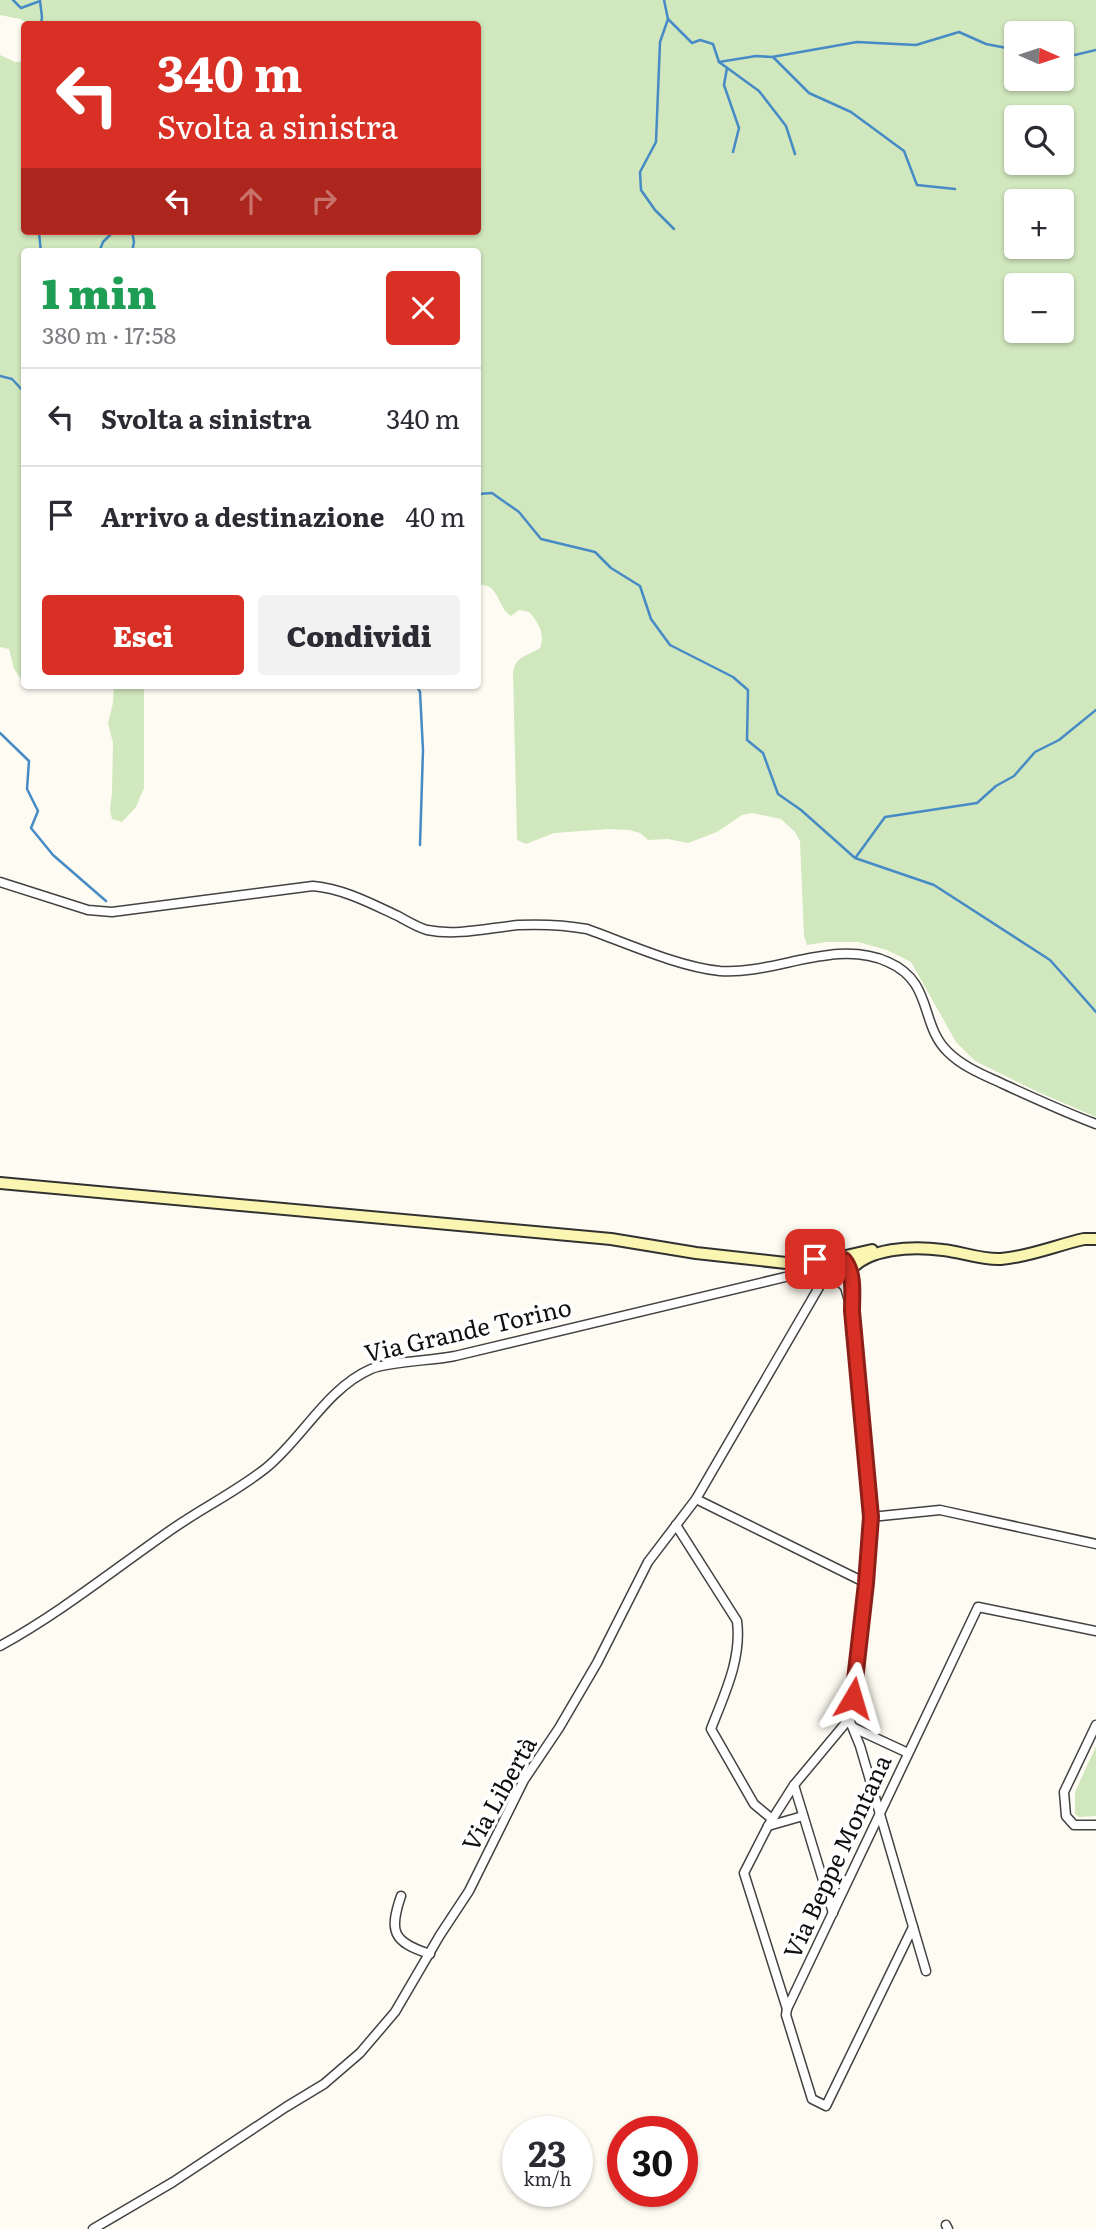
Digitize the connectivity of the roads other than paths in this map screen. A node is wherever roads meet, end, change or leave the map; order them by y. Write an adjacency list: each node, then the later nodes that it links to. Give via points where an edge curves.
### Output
1 (0, 882): 2 (street, via 112,912 313,886 330,888 425,930 575,927 720,971 845,954 873,956 905,971 916,982 946,1051 966,1067)
2 (1096, 1124)
3 (0, 1183): 7 (main road, via 611,1239)
4 (1096, 1239): 5 (main road, via 1003,1259 920,1248)
5 (899, 1250): 6 (main road, via 874,1250); 10 (main road, via 868,1256)
6 (836, 1259): 7 (main road); 10 (main road, via 844,1260); 11 (main road, via 830,1263)
7 (765, 1261): 8 (main road)
8 (787, 1264): 9 (main road); 12 (street, via 788,1270)
9 (815, 1266): 11 (main road); 12 (street, Via Grande Torino)
10 (849, 1269): 11 (main road, via 844,1278); 13 (street)
11 (832, 1275): 13 (street, via 845,1287); 14 (street, Via Libertà, via 822,1282)
12 (780, 1277): 20 (street, Via Grande Torino, via 443,1359 374,1368 342,1387 279,1457 248,1482)
13 (852, 1311): 15 (street)
14 (696, 1499): 16 (street, Via Libertà); 18 (street)
15 (871, 1517): 17 (street, via 940,1510); 18 (street)
16 (676, 1525): 28 (street, via 737,1621 735,1664 711,1729 754,1804); 33 (street, Via Libertà, via 648,1562 590,1674 524,1780 469,1891)
17 (1096, 1544)
18 (866, 1583): 21 (street)
19 (1096, 1631): 24 (street, Via Beppe Montana, via 978,1607)
20 (0, 1646)
21 (849, 1719): 23 (street); 25 (street)
22 (1096, 1725): 29 (street, via 1064,1792 1066,1816 1074,1825)
23 (854, 1728): 24 (street); 26 (street)
24 (908, 1753): 26 (street, Via Beppe Montana)
25 (794, 1785): 27 (street); 28 (street)
26 (880, 1814): 31 (street, Via Beppe Montana); 32 (street)
27 (803, 1816): 28 (street); 31 (street)
28 (770, 1822): 35 (street, via 744,1873)
29 (1096, 1825)
30 (401, 1896): 33 (street, via 393,1921 395,1933 411,1947)
31 (833, 1913): 35 (street, Via Beppe Montana)
32 (913, 1927): 34 (street); 35 (street, via 826,2106 812,2099)
33 (430, 1954): 36 (street, Via Libertà, via 374,2038 324,2084)
34 (926, 1971)
35 (787, 2008)
36 (93, 2229)

